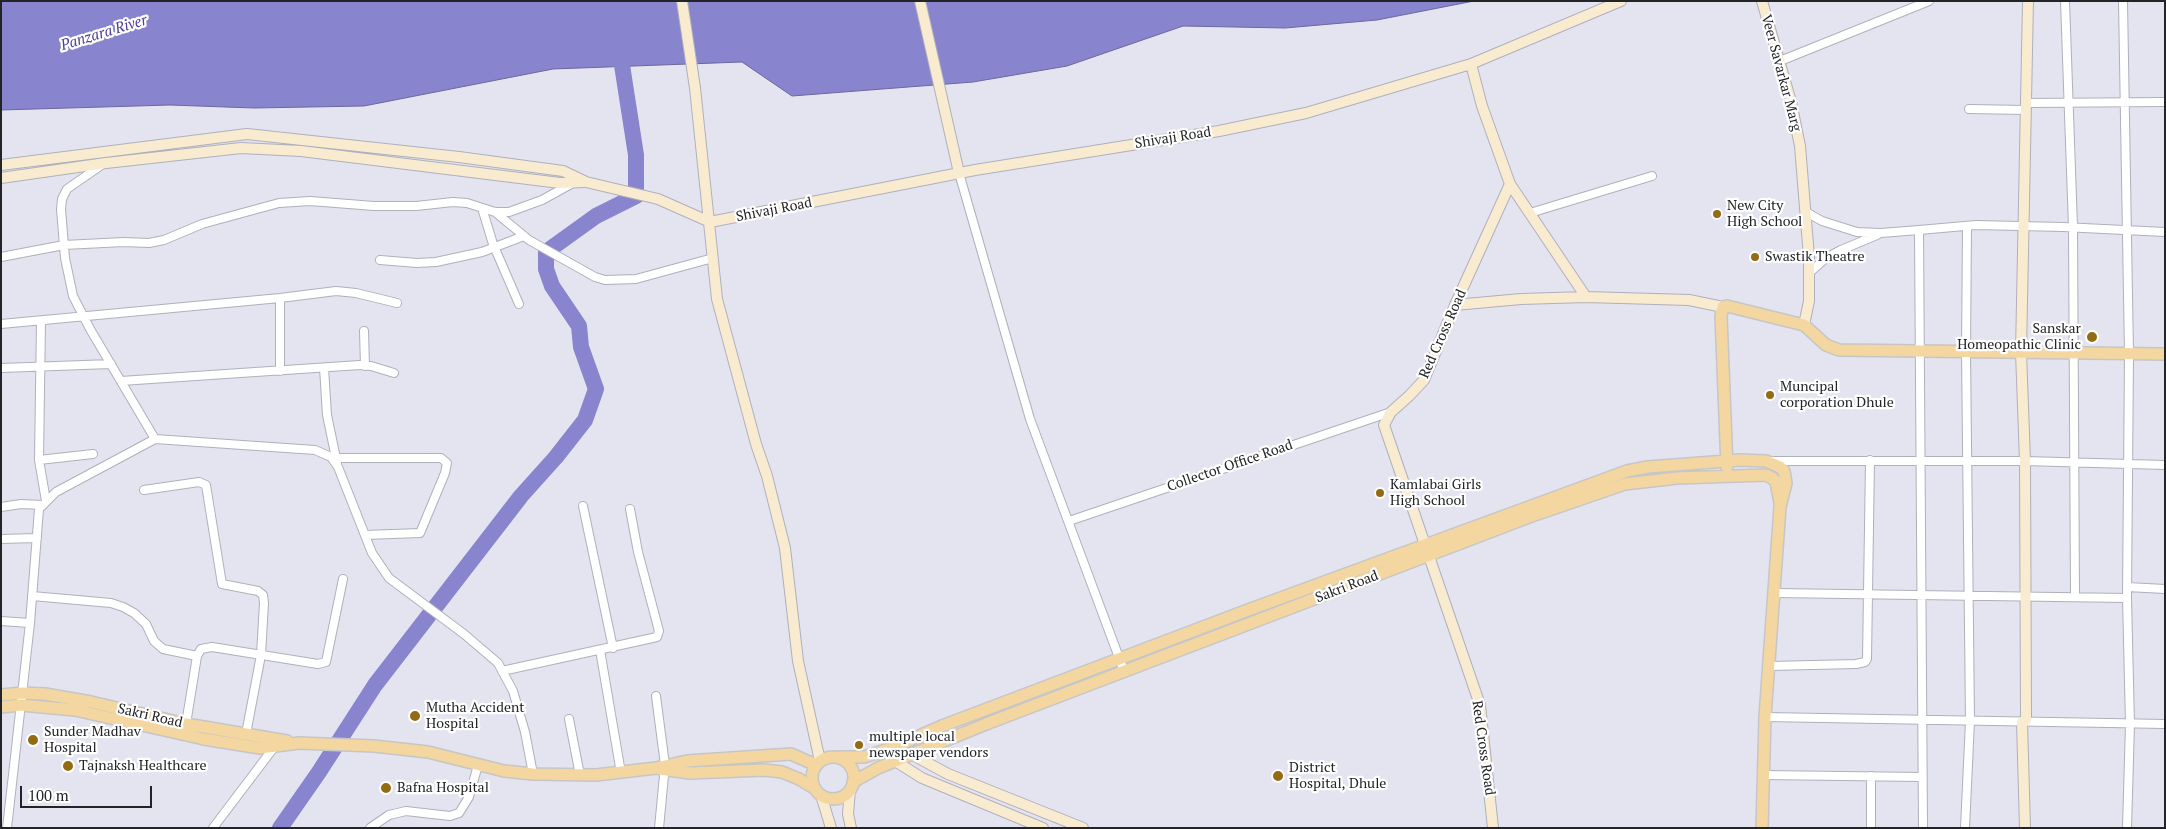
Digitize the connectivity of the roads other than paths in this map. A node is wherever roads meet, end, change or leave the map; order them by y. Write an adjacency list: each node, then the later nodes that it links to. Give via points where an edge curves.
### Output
1 (682, 1): 29 (street)
2 (920, 1): 19 (street)
3 (1620, 1): 10 (street, Shivaji Road)
4 (1762, 1): 9 (street, Veer Savarkar Marg)
5 (1929, 1): 9 (street)
6 (2028, 1): 14 (street)
7 (2065, 1): 12 (street)
8 (2123, 1): 13 (street)
9 (1780, 61): 27 (street, Veer Savarkar Marg, via 1800,146)
10 (1471, 64): 19 (street, Shivaji Road, via 1306,113 1219,131); 24 (street, via 1482,106)
11 (2165, 102): 13 (street)
12 (2069, 103): 13 (street); 14 (street); 32 (street)
13 (2124, 103): 34 (street)
14 (2025, 106): 15 (street); 31 (street)
15 (1969, 109)
16 (105, 151): 17 (street); 18 (street); 22 (street, via 247,134 563,171)
17 (106, 163): 21 (street); 23 (street, via 223,149 263,148); 38 (street, via 67,188 61,209)
18 (1, 165)
19 (959, 173): 29 (street, Shivaji Road); 91 (street, via 1030,420)
20 (1652, 176): 28 (street)
21 (1, 178)
22 (586, 182): 23 (street); 29 (street, via 658,199)
23 (571, 184): 26 (street, via 523,208)
24 (1510, 184): 28 (street); 48 (street, Red Cross Road)
25 (482, 208): 26 (street); 38 (street, via 453,202 416,206 310,201 279,203 202,224 149,243); 39 (street)
26 (495, 212): 37 (street)
27 (1806, 212): 36 (street, via 1857,232); 43 (street, Veer Savarkar Marg)
28 (1530, 213): 45 (street)
29 (710, 222): 41 (street)
30 (1967, 227): 31 (street); 33 (street); 56 (street)
31 (2023, 227): 32 (street); 57 (street)
32 (2073, 227): 34 (street); 58 (street)
33 (1918, 230): 36 (street); 55 (street)
34 (2126, 231): 35 (street); 59 (street)
35 (2165, 232)
36 (1882, 233): 43 (street, via 1826,258)
37 (527, 238): 39 (street); 41 (street, via 595,277 613,282)
38 (64, 245): 40 (street); 50 (street, via 73,296)
39 (495, 247): 42 (street, via 436,262); 47 (street)
40 (3, 255)
41 (713, 258): 135 (street, via 723,325 785,548 798,661)
42 (380, 260)
43 (1809, 273): 53 (street, Veer Savarkar Marg, via 1809,301)
44 (280, 298): 46 (street, via 336,291 356,292); 50 (street); 66 (street)
45 (1586, 298): 48 (street); 49 (street, via 1689,300)
46 (397, 303)
47 (519, 304)
48 (1455, 305): 69 (street, Red Cross Road, via 1424,380)
49 (1723, 307): 53 (main road); 75 (main road, via 1720,316)
50 (84, 317): 51 (street); 61 (street)
51 (41, 321): 52 (street); 62 (street)
52 (1, 324)
53 (1804, 325): 55 (main road, via 1826,345 1839,350)
54 (364, 331): 63 (street)
55 (1920, 350): 56 (main road); 77 (street)
56 (1966, 351): 57 (main road); 78 (street)
57 (2021, 352): 58 (main road); 79 (street)
58 (2075, 353): 59 (main road); 80 (street)
59 (2129, 354): 60 (main road); 81 (street)
60 (2165, 354)
61 (111, 364): 62 (street); 68 (street)
62 (40, 366): 64 (street); 73 (street)
63 (365, 366): 65 (street); 67 (street)
64 (1, 368)
65 (324, 368): 66 (street); 72 (street, via 327,416)
66 (280, 371): 68 (street)
67 (394, 373)
68 (121, 381): 70 (street)
69 (1391, 412): 91 (street, Collector Office Road); 95 (street, Red Cross Road, via 1384,429)
70 (155, 439): 83 (street, via 315,450 330,457); 86 (street, via 56,492)
71 (93, 454): 73 (street)
72 (336, 458): 83 (street); 92 (street, via 441,458 447,463 420,533)
73 (38, 460): 86 (street)
74 (1870, 460): 76 (street); 77 (street); 100 (street)
75 (1727, 461): 76 (main road); 84 (main road); 95 (main road, via 1648,466 1627,471 1544,500)
76 (1766, 461): 89 (main road, via 1784,471 1786,482)
77 (1921, 461): 78 (street); 101 (street)
78 (1968, 461): 79 (street); 102 (street)
79 (2025, 461): 80 (street); 104 (street)
80 (2075, 463): 81 (street); 105 (street)
81 (2128, 464): 82 (street); 97 (street)
82 (2165, 465)
83 (338, 467): 92 (street)
84 (1728, 476): 89 (main road, Sakri Road, via 1756,474 1772,478 1776,482); 95 (main road, Sakri Road, via 1624,484)
85 (144, 490): 111 (street, via 199,482 206,485 222,584 258,591 263,595)
86 (44, 503): 88 (street); 93 (street, via 37,518)
87 (584, 506): 109 (street)
88 (1, 507)
89 (1780, 507): 99 (main road)
90 (630, 509): 109 (street, via 659,634 653,639)
91 (1069, 521): 113 (street)
92 (365, 535): 115 (street, via 372,553 389,578 464,634 498,663)
93 (37, 538): 94 (street); 103 (street)
94 (1, 539)
95 (1426, 551): 113 (main road); 116 (main road, Sakri Road); 154 (street, Red Cross Road, via 1480,705)
96 (343, 580): 111 (street, via 326,662 318,664)
97 (2127, 588): 98 (street); 106 (street)
98 (2165, 589)
99 (1775, 593): 100 (street); 114 (main road)
100 (1869, 593): 101 (street); 114 (street, via 1869,654 1865,662)
101 (1922, 594): 102 (street); 124 (street)
102 (1969, 595): 104 (street); 125 (street)
103 (32, 596): 108 (street); 112 (street, via 111,603 123,607 146,624 154,641 163,648)
104 (2025, 597): 105 (street); 126 (street, via 2026,720)
105 (2075, 598): 106 (street)
106 (2127, 598): 128 (street)
107 (1, 621): 108 (street)
108 (30, 622): 117 (street)
109 (613, 648): 110 (street)
110 (600, 650): 115 (street); 138 (street)
111 (261, 655): 112 (street, via 212,647 201,649); 130 (street)
112 (197, 656): 127 (street)
113 (1120, 659): 116 (street); 133 (main road, via 889,749 864,757)
114 (1769, 666): 122 (main road)
115 (502, 671): 139 (street, via 513,691)
116 (1124, 672): 132 (main road, Sakri Road)
117 (22, 693): 118 (main road, Sakri Road); 120 (street); 127 (main road, Sakri Road, via 91,702)
118 (1, 695)
119 (656, 696): 137 (street)
120 (21, 705): 121 (main road, Sakri Road); 131 (main road, Sakri Road, via 75,710 260,748); 146 (street)
121 (1, 707)
122 (1765, 717): 124 (street); 141 (main road)
123 (569, 719): 140 (street)
124 (1922, 720): 125 (street); 143 (street)
125 (1970, 720): 126 (street); 158 (street)
126 (2022, 722): 128 (street); 159 (street)
127 (186, 724): 130 (main road, Sakri Road)
128 (2130, 724): 129 (street); 160 (street)
129 (2165, 724)
130 (246, 734): 131 (main road, Sakri Road)
131 (277, 743): 136 (main road, Sakri Road, via 374,746 428,752); 147 (street)
132 (911, 754): 134 (main road, Sakri Road); 153 (street, via 948,774)
133 (839, 758): 135 (main road, via 831,757); 144 (main road, via 851,767)
134 (896, 761): 144 (main road, Sakri Road, via 878,768); 152 (street, via 922,778)
135 (818, 763): 137 (main road, via 790,754 687,761); 145 (main road, via 812,774)
136 (478, 764): 139 (main road, Sakri Road); 148 (street, via 469,797 459,813 450,816 406,811 389,815)
137 (662, 767): 138 (main road, Sakri Road); 145 (main road, via 690,773 782,772); 149 (street)
138 (621, 772): 140 (main road, Sakri Road)
139 (533, 774): 140 (main road, Sakri Road)
140 (580, 775)
141 (1763, 775): 142 (street); 155 (main road)
142 (1871, 776): 143 (street); 156 (street)
143 (1922, 777): 157 (street)
144 (852, 786): 145 (main road, via 844,796 836,798 828,798); 151 (street, via 848,814)
145 (817, 791): 150 (street)
146 (7, 828)
147 (213, 828)
148 (370, 828)
149 (659, 828)
150 (831, 828)
151 (850, 828)
152 (1043, 828)
153 (1083, 828)
154 (1493, 828)
155 (1762, 828)
156 (1871, 828)
157 (1923, 828)
158 (1965, 828)
159 (2025, 828)
160 (2126, 828)

